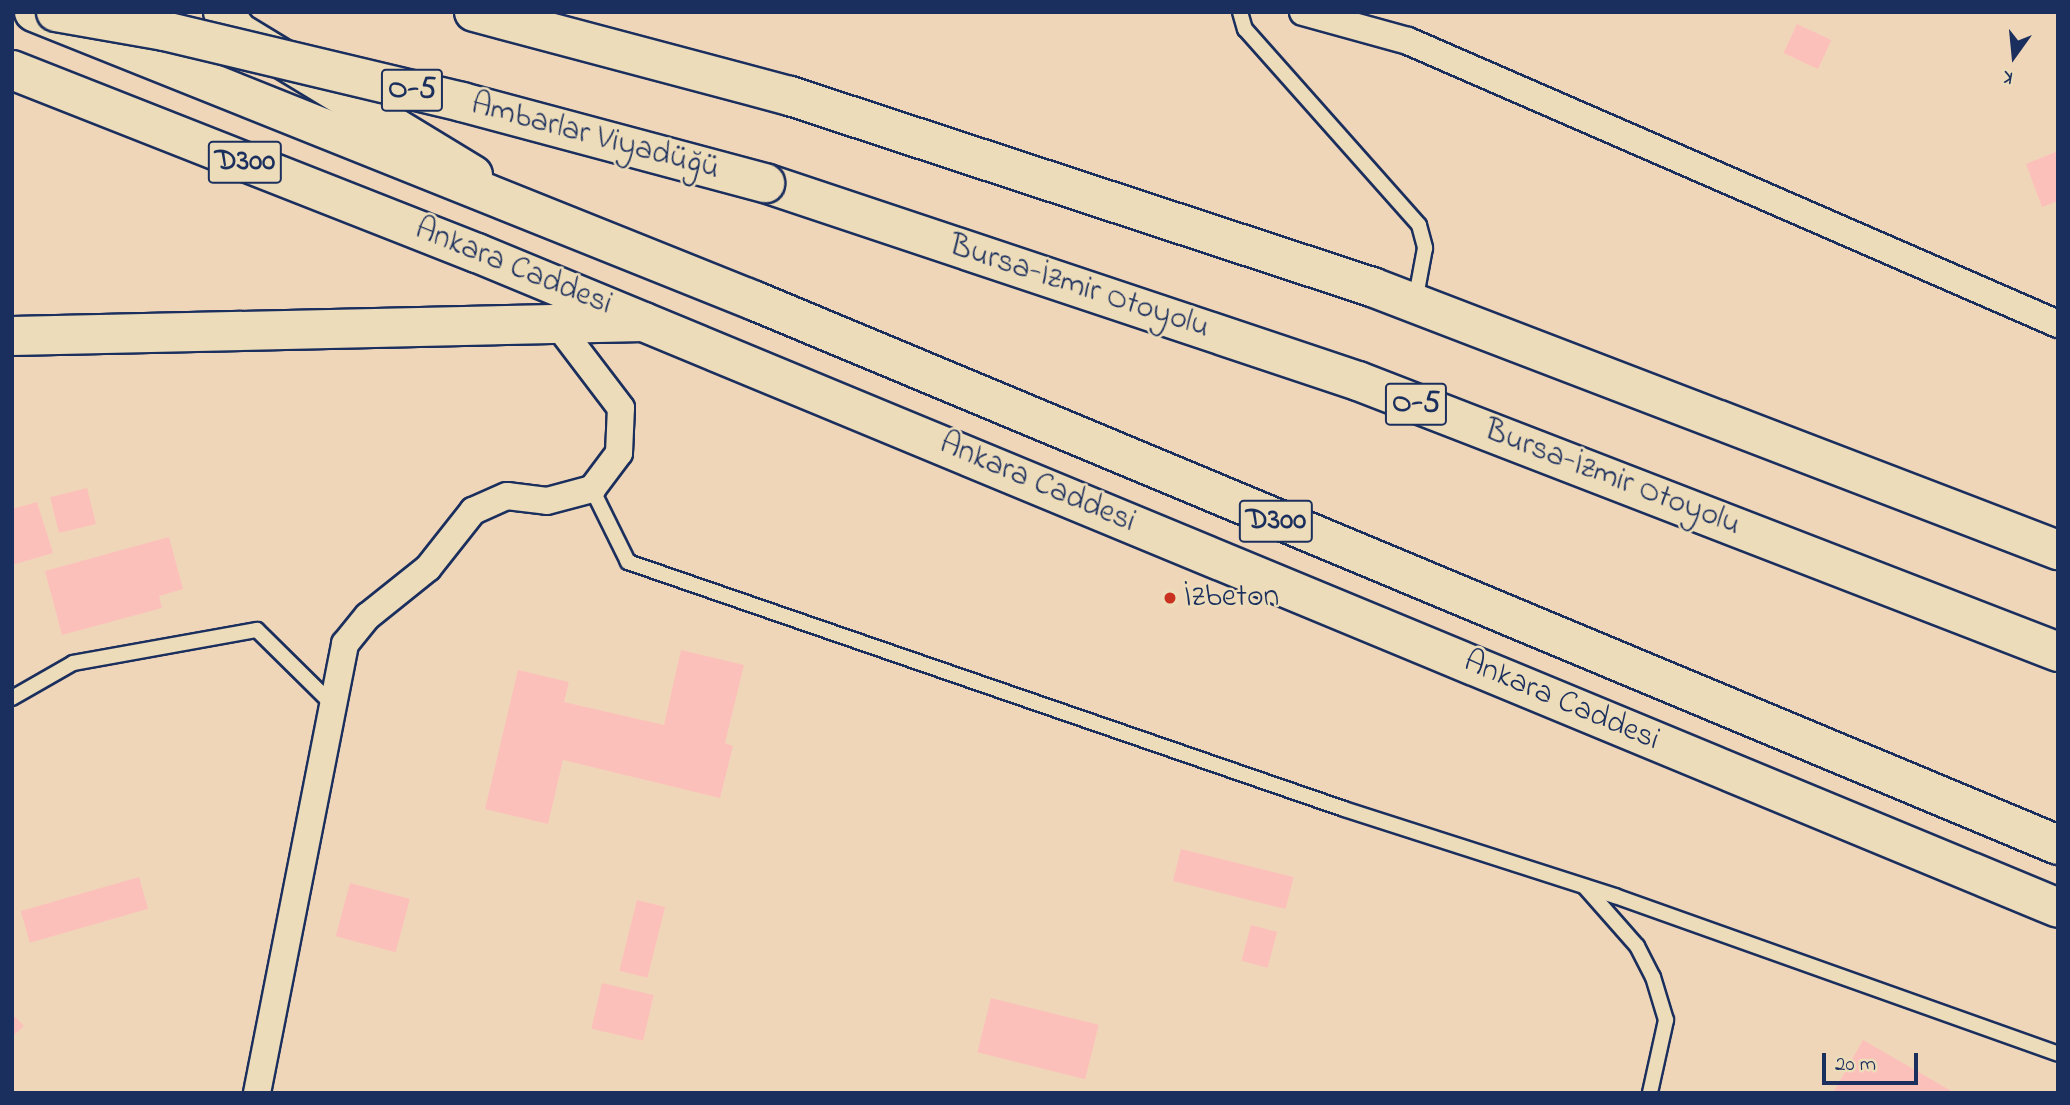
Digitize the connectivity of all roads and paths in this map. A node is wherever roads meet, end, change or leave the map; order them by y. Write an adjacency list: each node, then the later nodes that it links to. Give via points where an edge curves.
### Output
1 (34, 12): 9 (main road, Ankara Caddesi / D300)
2 (56, 12): 8 (main road, Ambarlar Viyadüğü / O-5, bridge, via 164,31 462,102)
3 (223, 12): 9 (main road, via 238,32)
4 (474, 12): 10 (main road, via 790,96)
5 (1240, 12): 10 (lane, via 1245,29 1419,225 1425,248)
6 (1303, 12): 13 (street, via 1408,41)
7 (12, 70): 11 (main road, Ankara Caddesi / D300)
8 (765, 183): 17 (main road, Bursa-İzmir Otoyolu / O-5, via 1358,381)
9 (544, 217): 20 (main road, Ankara Caddesi / D300)
10 (1415, 303): 16 (main road)
11 (644, 322): 12 (main road); 22 (main road, Ankara Caddesi / D300)
12 (558, 324): 14 (main road); 15 (street, via 621,408 619,453)
13 (2058, 324)
14 (12, 336)
15 (592, 489): 19 (street, via 547,501 507,496 473,511 428,568 368,616 345,644); 21 (lane, via 628,562)
16 (2058, 550)
17 (2058, 652)
18 (12, 698): 19 (lane, via 73,663 257,630)
19 (332, 704): 24 (street)
20 (2058, 845)
21 (1585, 886): 23 (lane); 25 (lane, via 1637,946 1653,977 1666,1020)
22 (2058, 908)
23 (2058, 1054)
24 (257, 1093)
25 (1650, 1093)

